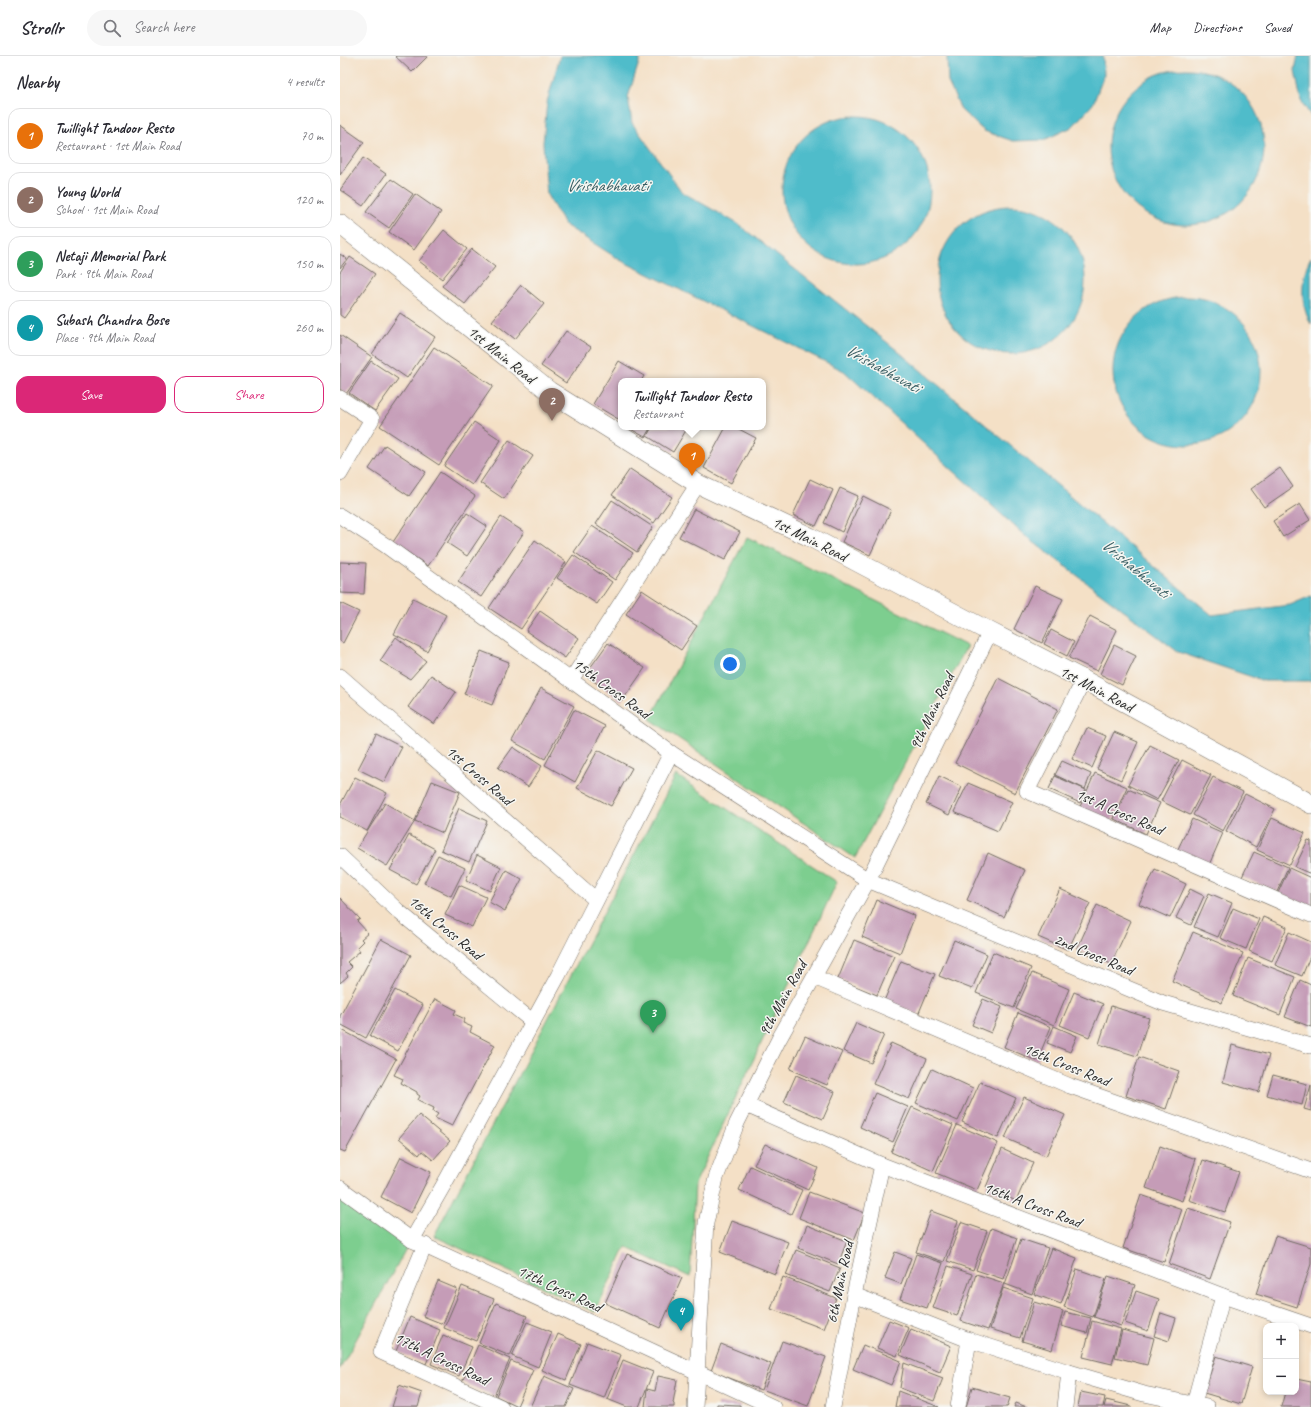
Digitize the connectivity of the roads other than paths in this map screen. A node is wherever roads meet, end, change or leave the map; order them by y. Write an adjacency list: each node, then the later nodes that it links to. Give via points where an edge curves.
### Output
1 (340, 224): 4 (street, 1st Main Road, via 548,391)
2 (340, 398): 3 (street, via 372,419)
3 (340, 474)
4 (698, 484): 6 (street, 1st Main Road, via 810,537); 8 (street)
5 (340, 516): 8 (street, 15th Cross Road, via 385,545)
6 (990, 632): 9 (street, 1st Main Road); 13 (street, 9th Main Road)
7 (340, 676): 14 (street, 1st Cross Road)
8 (571, 680): 10 (street, 15th Cross Road)
9 (1084, 680): 11 (street, 1st Main Road); 15 (street, 1st A Cross Road, via 1027,791)
10 (671, 753): 13 (street, 15th Cross Road); 14 (street)
11 (1311, 804)
12 (340, 856): 17 (street, 16th Cross Road, via 398,911)
13 (868, 880): 16 (street, 9th Main Road); 18 (street, 2nd Cross Road, via 1163,1002)
14 (596, 900): 17 (street)
15 (1311, 915)
16 (814, 977): 19 (street, 9th Main Road); 21 (street, 16th Cross Road, via 1070,1086)
17 (533, 1022): 23 (street, via 447,1179)
18 (1311, 1046)
19 (746, 1105): 20 (street, 16th A Cross Road); 28 (street, 9th Main Road, via 716,1178 706,1223)
20 (882, 1165): 24 (street, 6th Main Road); 25 (street, 16th A Cross Road)
21 (1311, 1171)
22 (340, 1188): 23 (street, 17th Cross Road)
23 (418, 1242): 28 (street, 17th Cross Road); 32 (street, 17th A Cross Road, via 381,1352)
24 (854, 1295): 27 (street); 35 (street, 6th Main Road)
25 (1223, 1296): 26 (street, 16th A Cross Road); 31 (street)
26 (1311, 1326)
27 (969, 1340): 29 (street); 36 (street)
28 (697, 1372): 33 (street, 9th Main Road); 34 (street, 17th Cross Road)
29 (1069, 1372): 30 (street); 37 (street)
30 (1142, 1400): 31 (street)
31 (1198, 1406)
32 (501, 1407)
33 (695, 1407)
34 (773, 1407)
35 (833, 1407)
36 (958, 1407)
37 (1065, 1407)

